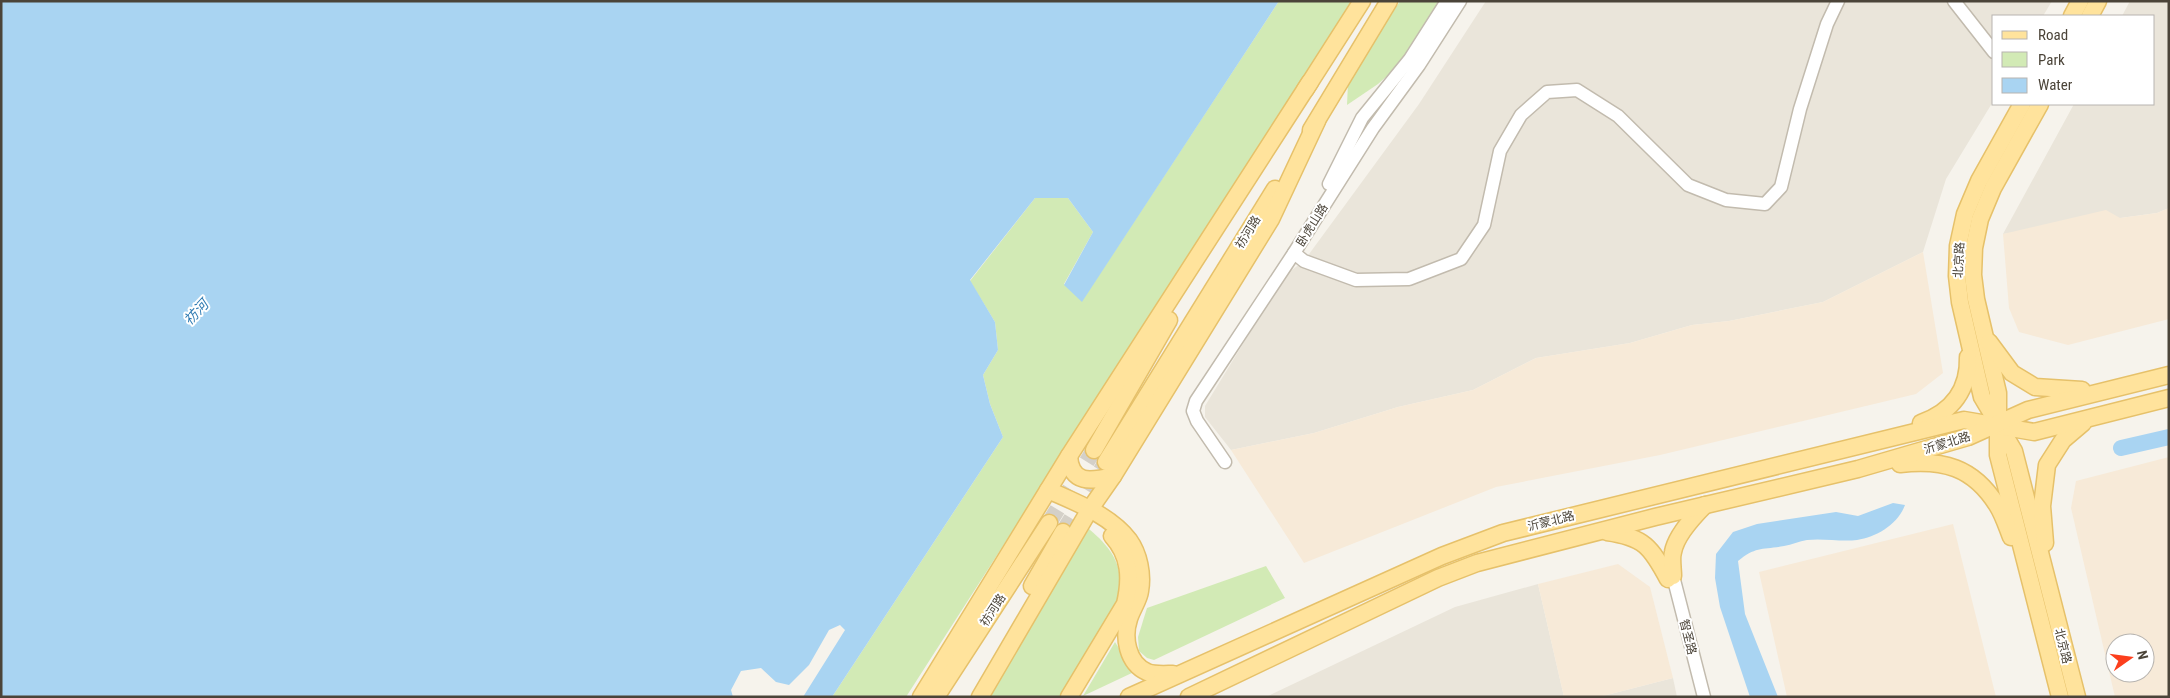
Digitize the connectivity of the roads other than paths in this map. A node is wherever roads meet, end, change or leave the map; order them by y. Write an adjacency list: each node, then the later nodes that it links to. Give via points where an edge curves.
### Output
1 (1362, 1): 12 (main road, 祊河路)
2 (1389, 1): 27 (main road, via 1317,121 1271,219)
3 (1447, 1): 15 (street, 卧虎山路, via 1410,59 1362,118)
4 (1460, 1): 15 (street, 卧虎山路, via 1419,65 1372,128)
5 (1838, 1): 15 (street, via 1827,24 1800,109 1781,188 1765,204 1726,200 1688,185 1618,116 1578,90 1547,92 1520,115 1500,151 1484,226 1461,258 1409,280 1356,280 1304,261)
6 (1954, 1): 11 (street)
7 (2080, 1): 9 (main road)
8 (2098, 1): 10 (main road)
9 (2073, 15)
10 (2091, 15)
11 (1992, 49)
12 (1310, 82): 24 (main road, 祊河路); 25 (main road)
13 (2021, 105): 16 (main road, 北京路, via 1979,181 1965,214 1958,246 1957,276)
14 (2039, 105): 17 (main road, 北京路, via 1993,188 1980,219 1973,275)
15 (1294, 253): 26 (street, via 1196,401 1193,411 1197,421)
16 (1967, 332): 22 (main road, 北京路, via 1982,396); 23 (main road, via 1968,372 1951,406 1938,417)
17 (1985, 337): 19 (main road, via 2012,373 2035,386); 22 (main road, 北京路, via 1998,393)
18 (2169, 375): 19 (main road, 沂蒙北路)
19 (2102, 391): 22 (main road, 沂蒙北路, via 2028,410)
20 (2169, 398): 21 (main road, 沂蒙北路)
21 (2097, 416): 22 (main road, 沂蒙北路, via 2034,432); 37 (main road, via 2080,424 2063,440 2047,466 2042,506)
22 (1997, 424): 23 (main road, 沂蒙北路, via 1964,420); 28 (main road, 沂蒙北路, via 1968,437); 36 (main road, 北京路, via 1998,455); 37 (main road, 北京路, via 2014,451)
23 (1865, 443): 39 (main road, 沂蒙北路, via 1503,534 1442,556)
24 (1094, 450)
25 (1069, 456): 27 (main road, via 1076,475 1085,480 1092,481); 29 (main road)
26 (1225, 462)
27 (1110, 469): 31 (main road)
28 (1858, 469): 30 (main road, 沂蒙北路); 36 (main road, via 1915,462 1964,470 1997,505)
29 (1048, 490): 31 (main road); 40 (main road)
30 (1705, 505): 33 (main road, 沂蒙北路); 35 (main road, via 1688,524 1673,551)
31 (1087, 514): 38 (main road); 39 (main road, via 1115,526 1128,539 1141,568 1140,592 1128,619 1125,639 1132,659 1147,672); 45 (main road, via 1116,541 1122,551 1129,571 1129,587 1125,604)
32 (1049, 523): 41 (main road, 祊河路)
33 (1600, 531): 35 (main road, via 1629,535 1640,541 1657,557); 47 (main road, 沂蒙北路, via 1477,563 1438,578)
34 (1063, 532): 42 (main road, 祊河路)
35 (1671, 578): 48 (street, 智圣路); 49 (street, 智圣路)
36 (2031, 583): 50 (main road, 北京路)
37 (2050, 593): 51 (main road, 北京路)
38 (1023, 624): 43 (main road); 44 (main road)
39 (1176, 674): 46 (main road, 沂蒙北路)
40 (921, 697)
41 (936, 697)
42 (969, 697)
43 (980, 697)
44 (986, 697)
45 (1069, 697)
46 (1128, 697)
47 (1189, 697)
48 (1697, 697)
49 (1704, 697)
50 (2060, 697)
51 (2076, 697)

